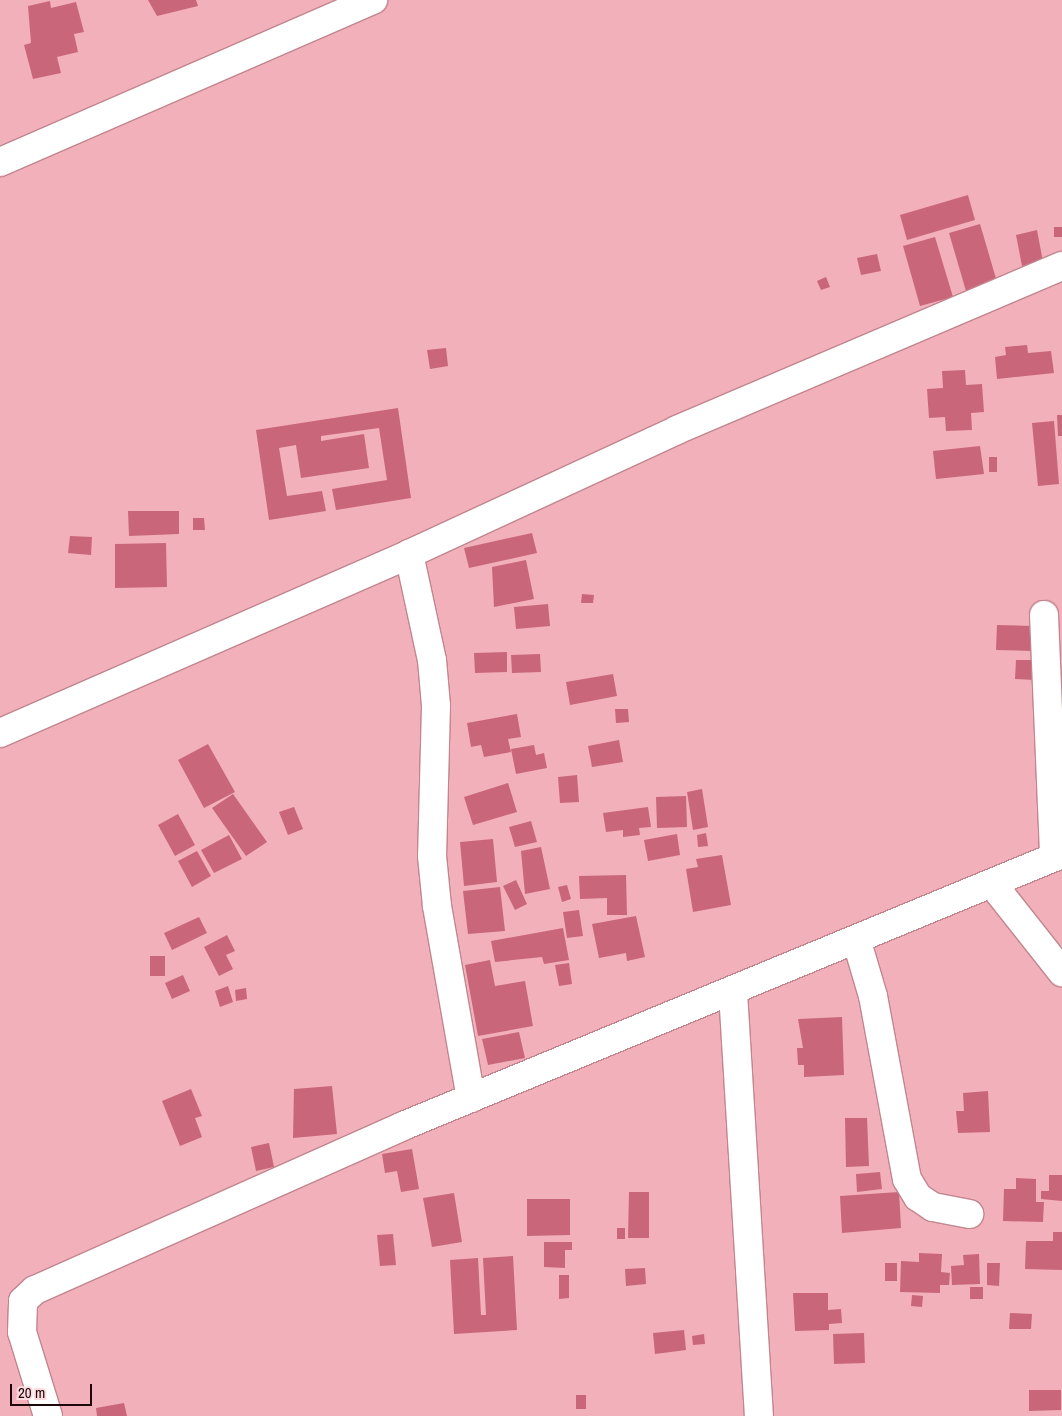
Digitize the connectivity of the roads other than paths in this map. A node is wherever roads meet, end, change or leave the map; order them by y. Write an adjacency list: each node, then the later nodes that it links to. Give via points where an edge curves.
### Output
1 (373, 0): 2 (street)
2 (0, 162)
3 (1062, 266): 4 (street, via 685,426)
4 (409, 554): 6 (street); 12 (street, via 432,660 436,706 432,856 437,906)
5 (1044, 615): 7 (street)
6 (0, 733)
7 (1058, 856): 8 (street)
8 (994, 886): 9 (street); 10 (street)
9 (856, 942): 11 (street); 13 (street, via 872,996 907,1179 918,1197 933,1207)
10 (1062, 972)
11 (733, 992): 12 (street); 15 (street)
12 (471, 1098): 14 (street, via 35,1290 23,1301 22,1332)
13 (969, 1214)
14 (48, 1416)
15 (759, 1416)

